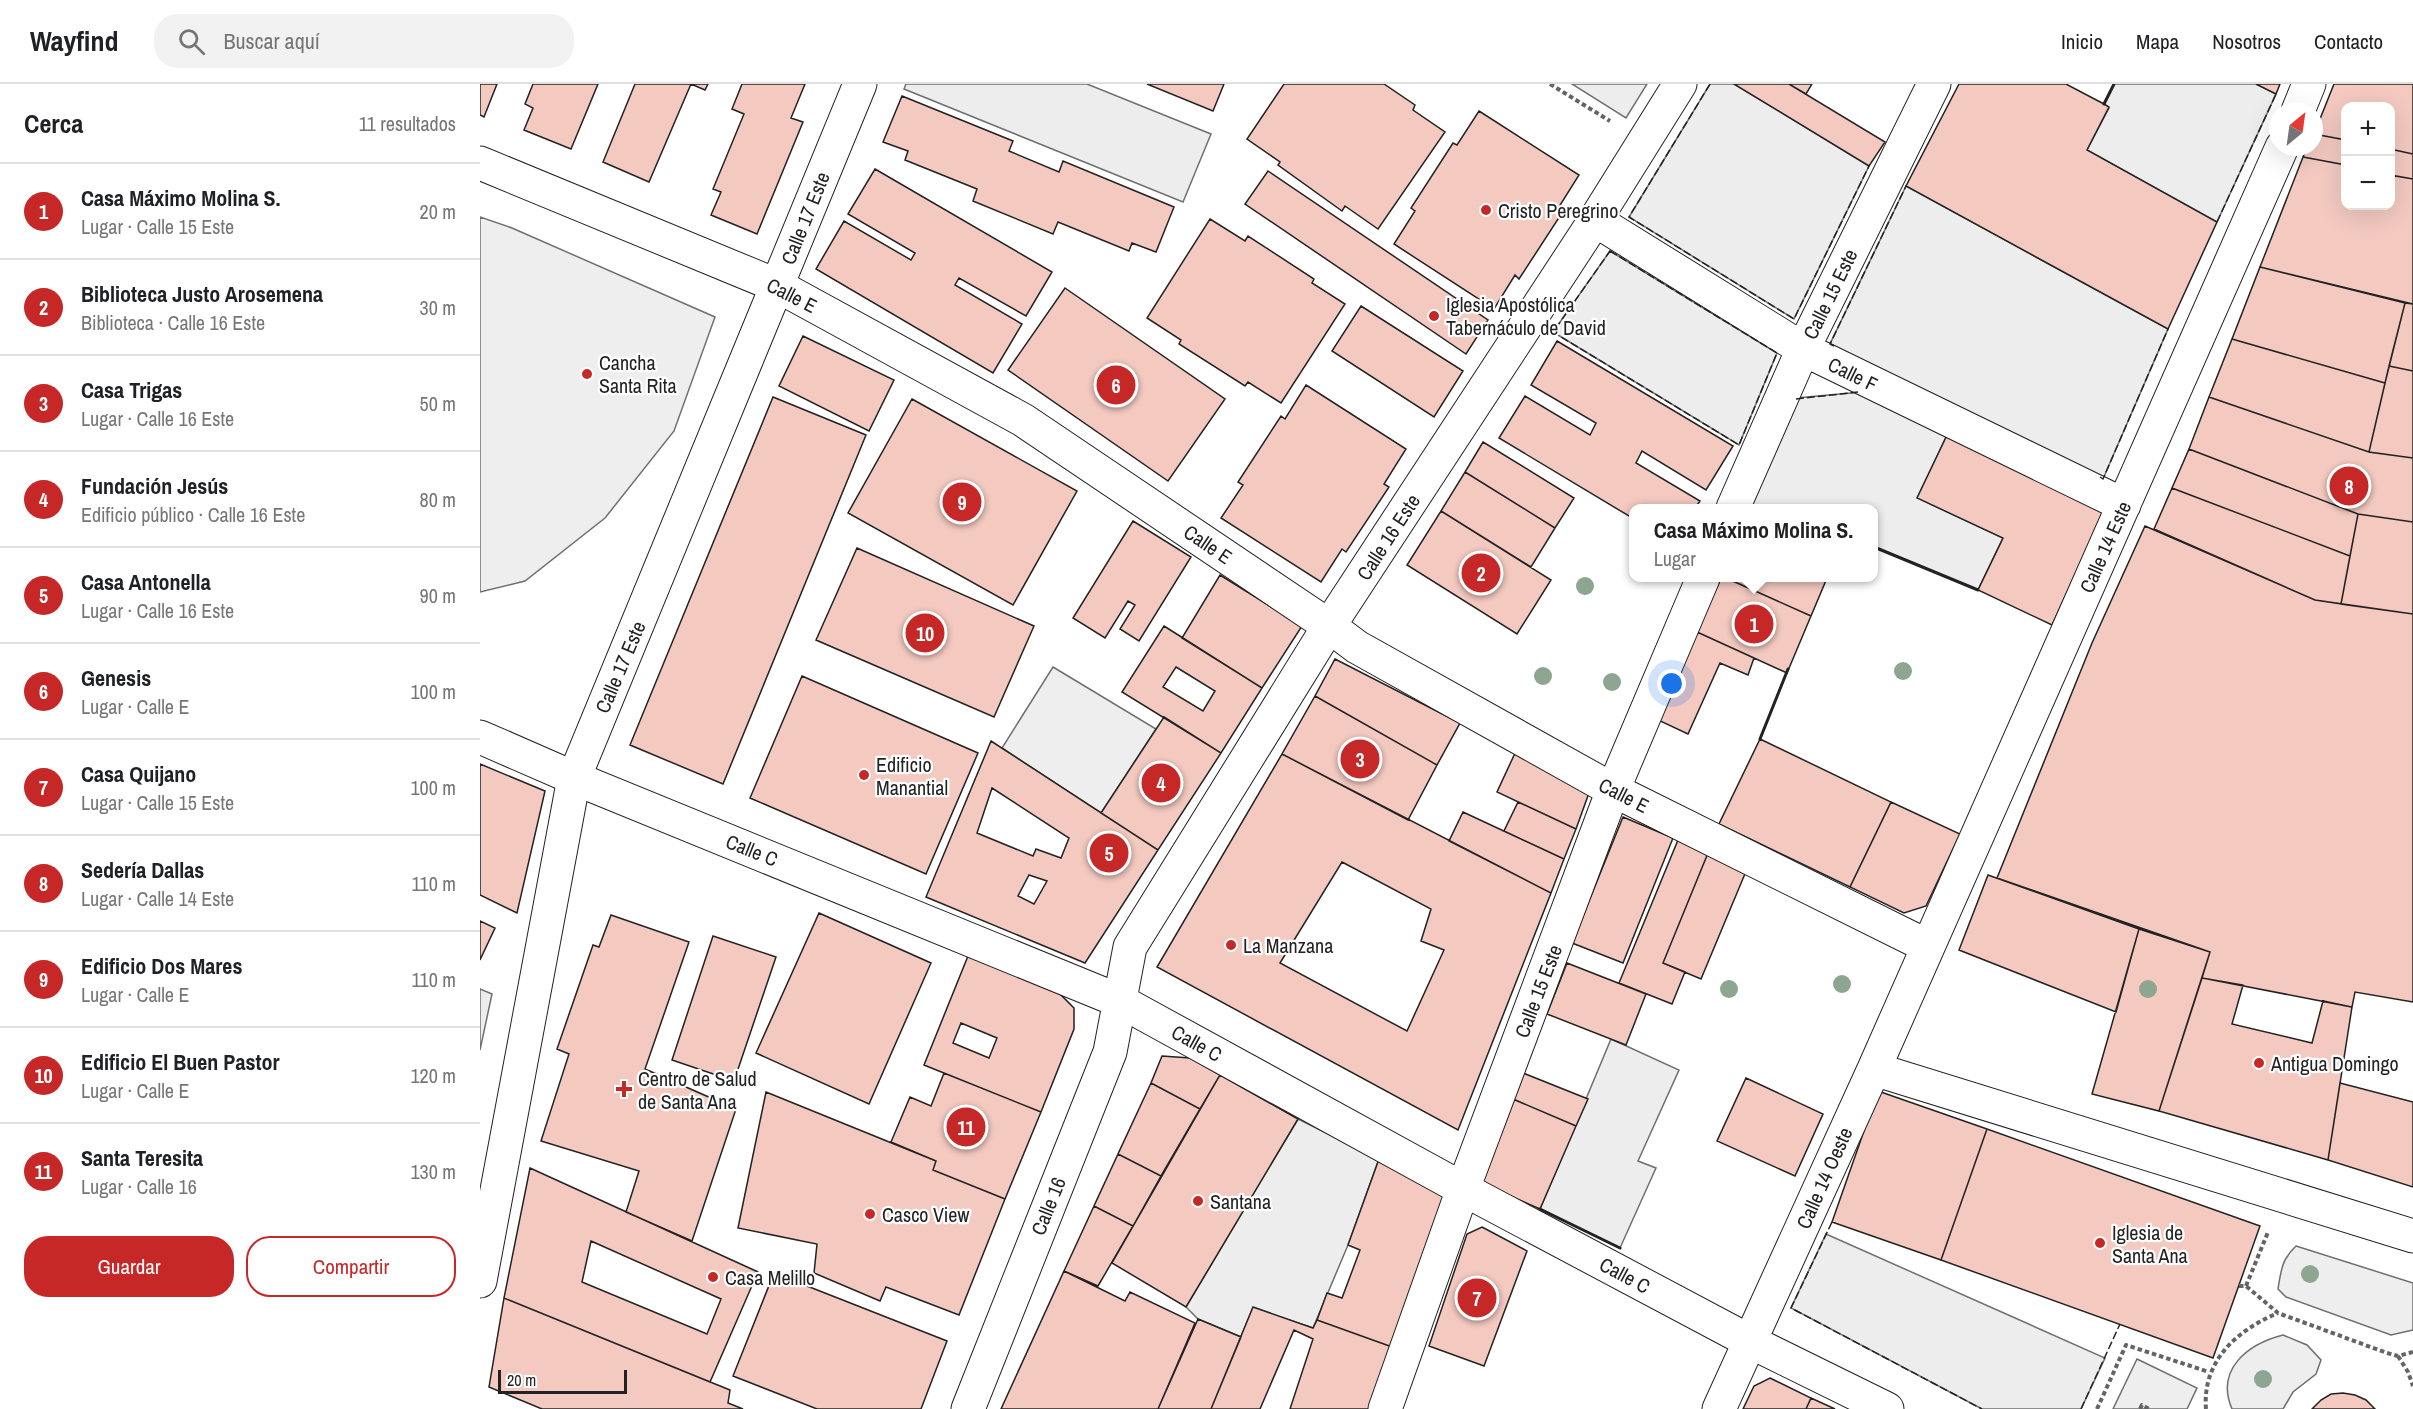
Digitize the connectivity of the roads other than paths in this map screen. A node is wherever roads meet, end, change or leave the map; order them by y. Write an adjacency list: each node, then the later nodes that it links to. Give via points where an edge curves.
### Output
1 (860, 84): 9 (street, Calle 17 Este)
2 (1680, 84): 8 (street, Calle 16 Este)
3 (1934, 84): 10 (street, Calle 15 Este)
4 (2309, 84): 5 (street)
5 (2302, 102)
6 (2278, 156): 12 (street, Calle 14 Este)
7 (480, 163): 9 (street, Calle E)
8 (1595, 220): 10 (street, Calle F); 14 (street, Calle 16 Este)
9 (778, 286): 14 (street, Calle E, via 1023,420); 16 (street, Calle 17 Este)
10 (1803, 349): 11 (street, Calle 15 Este); 12 (street, Calle F)
11 (1735, 504)
12 (2124, 505): 18 (street, Calle 14 Este)
13 (1701, 582): 17 (street, Calle 15 Este)
14 (1329, 626): 17 (street, Calle E, via 1357,647); 19 (street, Calle 16 Este, via 1130,947)
15 (480, 737): 16 (street, Calle C)
16 (574, 778): 19 (street, Calle C); 23 (street, Calle 17 Este)
17 (1613, 790): 18 (street, Calle E); 21 (street, Calle 15 Este)
18 (1927, 946): 20 (street, Calle 14 Oeste)
19 (1120, 1001): 21 (street, Calle C); 25 (street, Calle 16, via 1110,1052)
20 (1874, 1069): 22 (street); 24 (street, Calle 14 Oeste)
21 (1463, 1189): 24 (street, Calle C); 26 (street, Calle 15 Este)
22 (2413, 1236)
23 (480, 1281)
24 (1751, 1342): 27 (street, Calle 14 Oeste); 28 (street, Calle C)
25 (968, 1409)
26 (1384, 1409)
27 (1719, 1409)
28 (1887, 1409)

